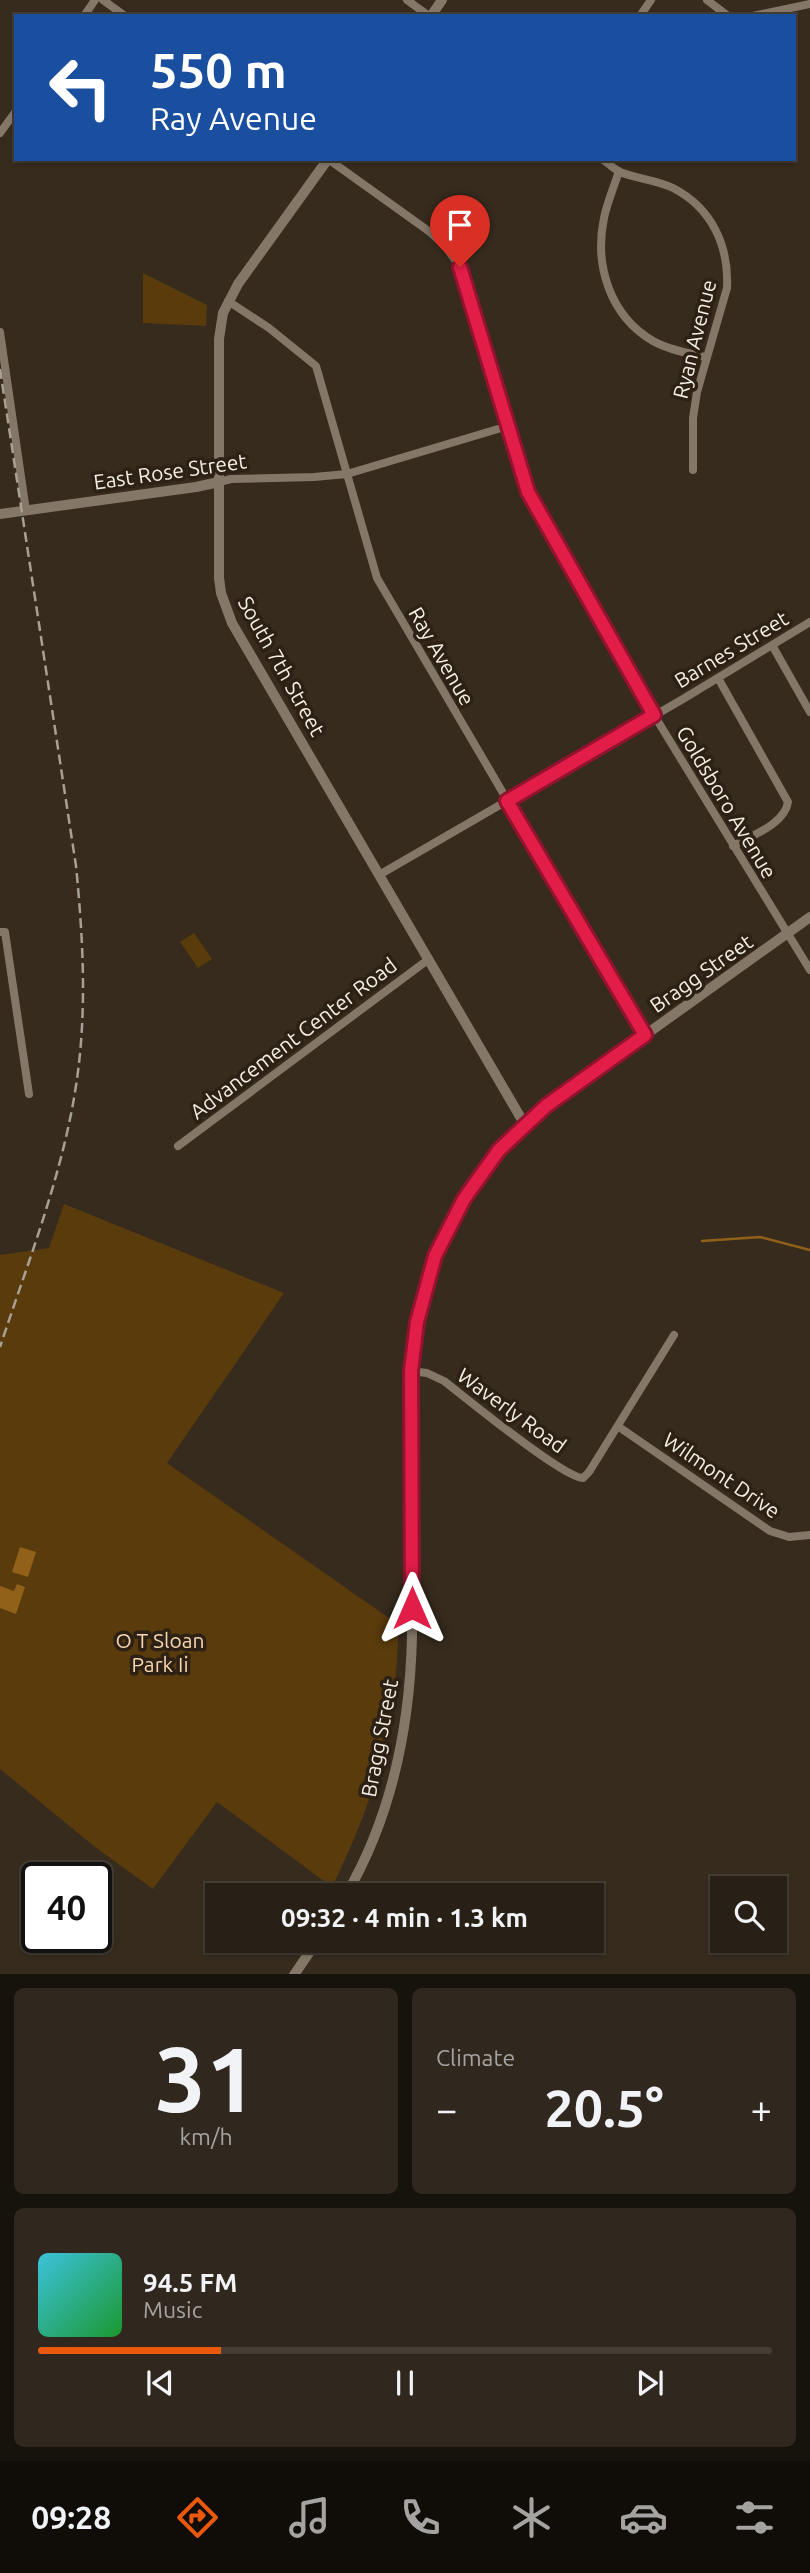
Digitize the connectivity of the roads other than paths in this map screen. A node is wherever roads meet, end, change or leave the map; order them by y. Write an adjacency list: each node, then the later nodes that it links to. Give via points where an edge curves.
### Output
1 (103, 0): 5 (street)
2 (407, 0): 6 (street)
3 (707, 0): 7 (street)
4 (810, 4): 8 (street)
5 (122, 14)
6 (427, 14)
7 (725, 14)
8 (762, 14)
9 (14, 114): 10 (street)
10 (0, 133)
11 (327, 161): 15 (street, South 7th Street)
12 (331, 161): 18 (street, Goldsboro Avenue, via 430,232 454,258 463,274)
13 (605, 161): 14 (street, Ryan Avenue)
14 (619, 172): 17 (street, via 601,239 601,261 613,298 637,329 654,341); 17 (street, Ryan Avenue, via 672,187 699,207 718,233 728,271)
15 (228, 301): 20 (street, Ray Avenue, via 316,366); 21 (street, South 7th Street, via 219,339)
16 (0, 332): 22 (street)
17 (705, 357): 19 (street, Ryan Avenue, via 693,418)
18 (508, 426): 20 (street, East Rose Street); 28 (street, Goldsboro Avenue, via 528,492)
19 (693, 470)
20 (346, 474): 21 (street, East Rose Street); 29 (street, Ray Avenue, via 377,578)
21 (219, 482): 22 (street, East Rose Street); 31 (street, South 7th Street, via 219,578 226,610)
22 (26, 510): 23 (street, East Rose Street)
23 (0, 514)
24 (810, 622): 25 (street, Barnes Street)
25 (772, 645): 26 (street, Barnes Street); 27 (street)
26 (718, 678): 28 (street, Barnes Street); 30 (street, via 788,802 779,820)
27 (810, 712)
28 (654, 715): 29 (street, Barnes Street); 30 (street, Goldsboro Avenue)
29 (507, 801): 31 (street, Barnes Street); 37 (street, Ray Avenue)
30 (733, 846): 34 (street, Goldsboro Avenue)
31 (379, 875): 35 (street, South 7th Street)
32 (810, 917): 34 (street, Bragg Street)
33 (0, 932): 38 (street, via 5,932)
34 (787, 935): 36 (street, Goldsboro Avenue); 37 (street, Bragg Street)
35 (429, 959): 39 (street, South 7th Street); 40 (street, Advancement Center Road)
36 (810, 970)
37 (645, 1035): 39 (street, Bragg Street)
38 (30, 1094)
39 (525, 1125): 42 (street, Bragg Street, via 483,1171 435,1256 417,1322)
40 (178, 1146)
41 (674, 1335): 43 (street)
42 (411, 1371): 43 (street, Waverly Road, via 444,1381 572,1476 583,1478 589,1472); 45 (street, Bragg Street, via 412,1636 407,1714 379,1826)
43 (619, 1427): 44 (street, Wilmont Drive, via 770,1531 789,1537)
44 (810, 1535)
45 (352, 1883)
46 (309, 1953): 47 (street)
47 (295, 1974)

